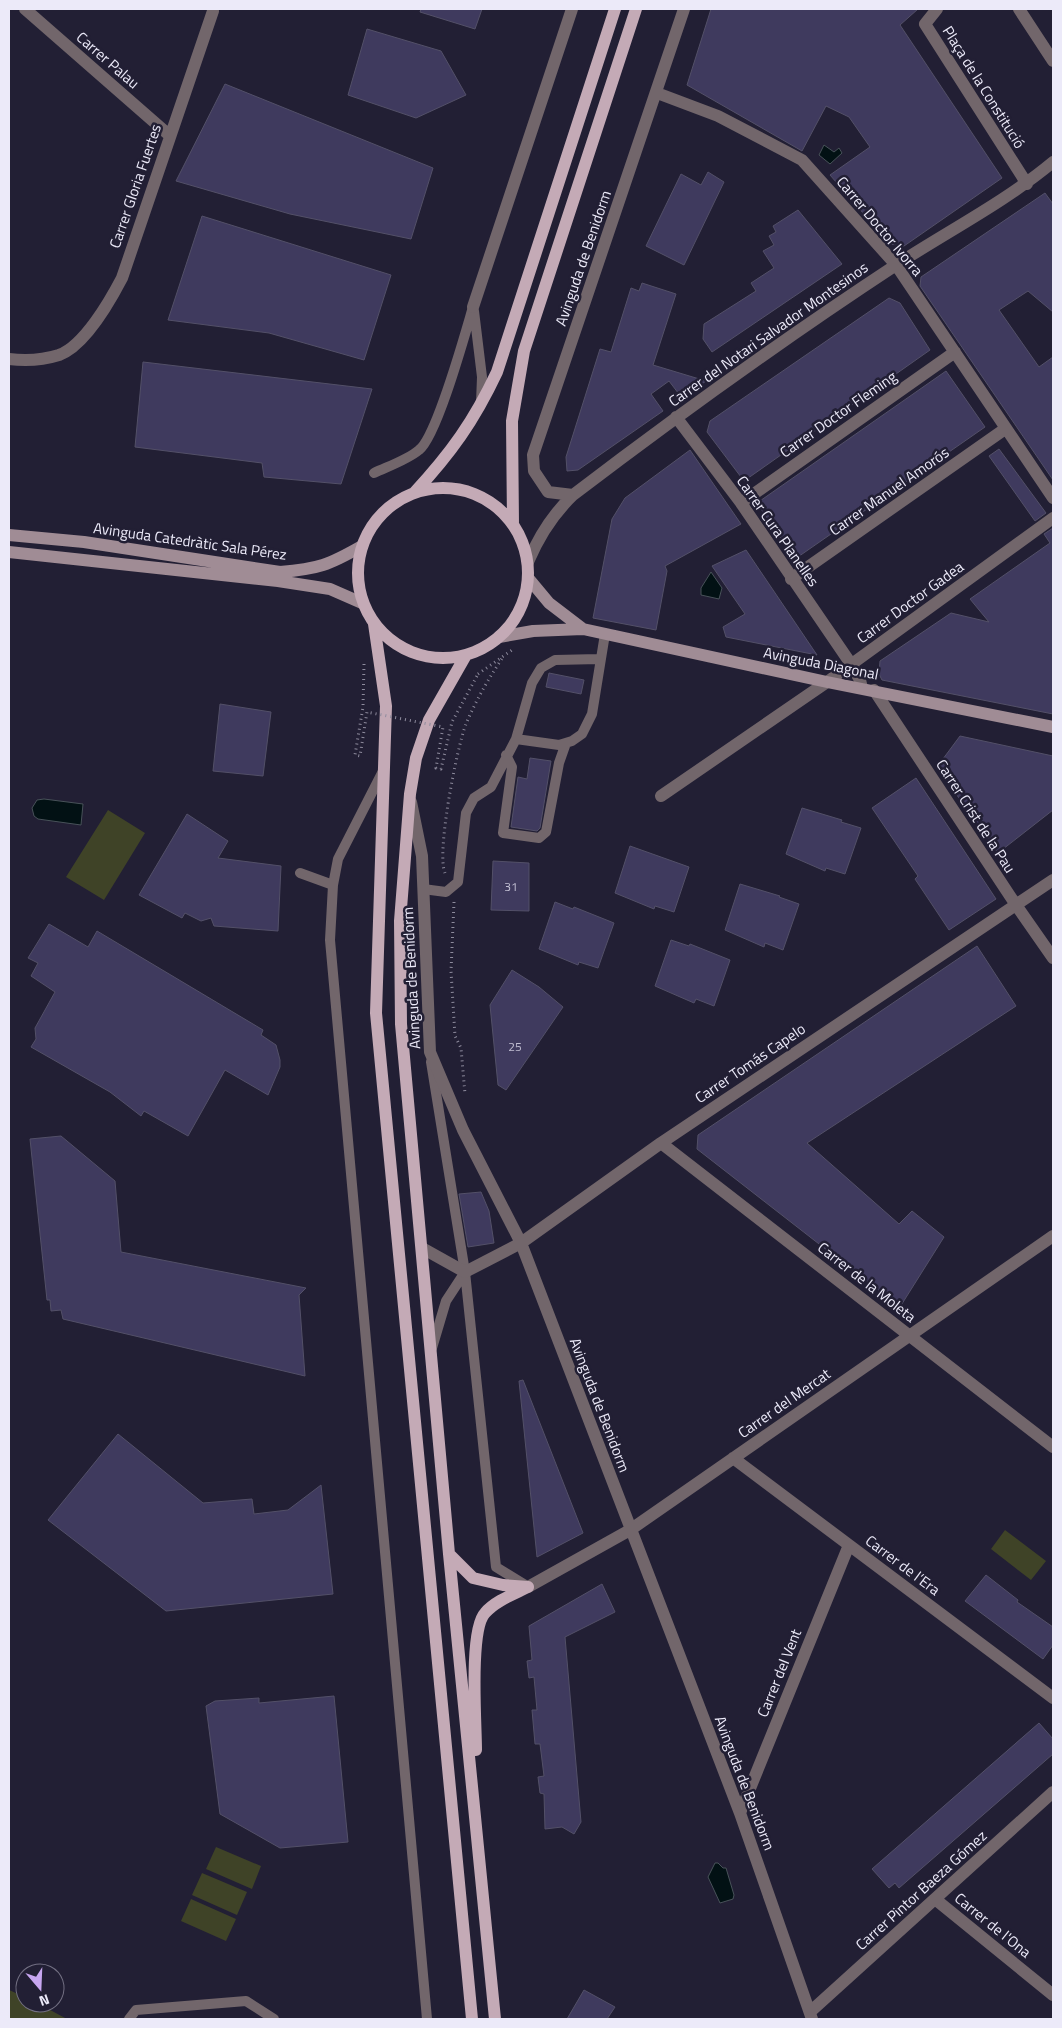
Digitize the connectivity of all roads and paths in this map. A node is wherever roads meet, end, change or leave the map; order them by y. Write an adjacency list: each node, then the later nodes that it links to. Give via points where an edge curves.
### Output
1 (25, 9): 11 (street, Carrer Palau)
2 (572, 9): 15 (street)
3 (615, 9): 18 (main road, via 497,372)
4 (636, 9): 27 (main road, via 524,351 512,421)
5 (684, 9): 10 (street, Avinguda de Benidorm)
6 (937, 9): 13 (street, Plaça de la Constitució, via 925,24)
7 (1019, 9): 9 (street)
8 (213, 11): 11 (street, Carrer Gloria Fuertes)
9 (1053, 61)
10 (657, 93): 14 (street, Carrer Doctor Ivorra, via 718,116 802,160); 23 (street, Avinguda de Benidorm, via 533,455 534,471 548,492)
11 (169, 135): 17 (street, Carrer Gloria Fuertes, via 122,278 111,299 81,338 60,355 25,361)
12 (1053, 162): 13 (street, Carrer del Notari Salvador Montesinos)
13 (1027, 184): 14 (street, Carrer del Notari Salvador Montesinos)
14 (896, 265): 16 (street, Carrer Doctor Ivorra); 19 (street, Carrer del Notari Salvador Montesinos)
15 (473, 307): 18 (lane, via 482,377); 21 (lane, via 452,377 428,440 419,450)
16 (954, 352): 20 (street, Carrer Doctor Ivorra); 25 (street, Carrer Doctor Fleming)
17 (9, 359)
18 (480, 408): 22 (main road, via 445,459)
19 (676, 417): 23 (street, Carrer del Notari Salvador Montesinos); 25 (street, Carrer Cura Planelles)
20 (1005, 429): 24 (street, Carrer Doctor Ivorra); 33 (street, Carrer Manuel Amorós)
21 (374, 472)
22 (414, 493): 27 (main road, via 432,488 469,492 486,499); 29 (main road, via 396,501 382,514)
23 (573, 495): 31 (street, Carrer del Notari Salvador Montesinos, via 559,508 542,533)
24 (1053, 498)
25 (741, 504): 33 (street, Carrer Cura Planelles)
26 (1053, 518): 43 (street, Carrer Doctor Gadea)
27 (513, 524): 31 (main road)
28 (9, 535): 29 (street, Avinguda Catedràtic Sala Pérez, via 84,542 280,572 312,570 335,562)
29 (362, 546): 34 (main road, via 358,565)
30 (9, 552): 34 (street, Avinguda Catedràtic Sala Pérez, via 330,588)
31 (528, 562): 32 (main road)
32 (528, 579): 36 (street, Avinguda Diagonal, via 549,603); 38 (main road, via 520,611)
33 (792, 579): 43 (street, Carrer Cura Planelles)
34 (362, 602): 35 (main road)
35 (374, 624): 40 (main road, via 388,639 425,657); 50 (main road, via 386,706)
36 (583, 629): 37 (street, Avinguda Diagonal); 38 (street, Avinguda Diagonal, via 533,631)
37 (604, 634): 41 (lane); 44 (street, Avinguda Diagonal)
38 (499, 637): 40 (main road)
39 (516, 648): 42 (path, bridge, via 478,674 452,722 441,769 436,768 444,727 367,712 360,756 354,755 363,707)
40 (466, 655): 51 (main road, via 425,729)
41 (599, 659): 47 (lane, via 555,660 541,668 532,683); 48 (lane, via 592,714 582,734)
42 (364, 664)
43 (852, 664): 44 (street, Carrer Doctor Gadea); 45 (street, Carrer Cura Planelles)
44 (827, 682): 45 (street, Avinguda Diagonal); 52 (street, Carrer Doctor Gadea)
45 (868, 689): 46 (street, Avinguda Diagonal); 57 (street, Carrer Crist de la Pau)
46 (1053, 727)
47 (516, 739): 48 (lane, via 559,745); 49 (lane)
48 (566, 743): 49 (lane, via 546,832 539,838 502,833 512,767)
49 (506, 755): 56 (lane, via 491,787 474,798 466,813 458,882 446,892)
50 (383, 771): 55 (lane, via 338,859); 83 (main road, via 376,1013)
51 (410, 794): 56 (street, Avinguda de Benidorm, via 422,856); 63 (main road, via 400,921 401,1024)
52 (661, 796)
53 (300, 873): 55 (lane)
54 (1053, 880): 57 (street, Carrer Tomás Capelo)
55 (333, 885): 82 (lane, via 330,940)
56 (423, 889): 59 (street, Avinguda de Benidorm)
57 (1016, 905): 58 (street, Carrer Crist de la Pau); 60 (street, Carrer Tomás Capelo)
58 (1053, 958)
59 (430, 1052): 62 (street, Avinguda de Benidorm, via 463,1130); 64 (lane)
60 (661, 1143): 62 (street, Carrer Tomás Capelo); 65 (street, Carrer de la Moleta)
61 (1053, 1236): 65 (street, Carrer del Mercat)
62 (521, 1243): 64 (street, Carrer Tomás Capelo); 69 (street, Avinguda de Benidorm)
63 (422, 1248): 64 (street); 66 (main road)
64 (464, 1272): 66 (lane, via 446,1301); 72 (lane, via 496,1568)
65 (910, 1335): 67 (street, Carrer de la Moleta); 68 (street, Carrer del Mercat)
66 (431, 1351): 71 (main road)
67 (1053, 1447)
68 (733, 1458): 69 (street, Carrer del Mercat); 70 (street, Carrer de l’Era)
69 (630, 1530): 72 (street, Carrer del Mercat); 75 (street, Avinguda de Benidorm)
70 (849, 1545): 73 (street, Carrer de l’Era); 75 (street, Carrer del Vent)
71 (449, 1554): 72 (main road, via 473,1578); 76 (main road)
72 (528, 1587): 76 (main road, via 505,1598 485,1612 479,1621 475,1658)
73 (1053, 1698)
74 (1053, 1792): 77 (street, Carrer Pintor Baeza Gómez)
75 (740, 1813): 79 (street, Avinguda de Benidorm)
76 (476, 1831): 84 (main road)
77 (934, 1899): 78 (street, Carrer de l'Ona); 79 (street, Carrer Pintor Baeza Gómez)
78 (1053, 1995)
79 (811, 2015)
80 (128, 2019): 81 (lane, via 136,2010 246,2001)
81 (274, 2019)
82 (427, 2019)
83 (472, 2019)
84 (495, 2019)

